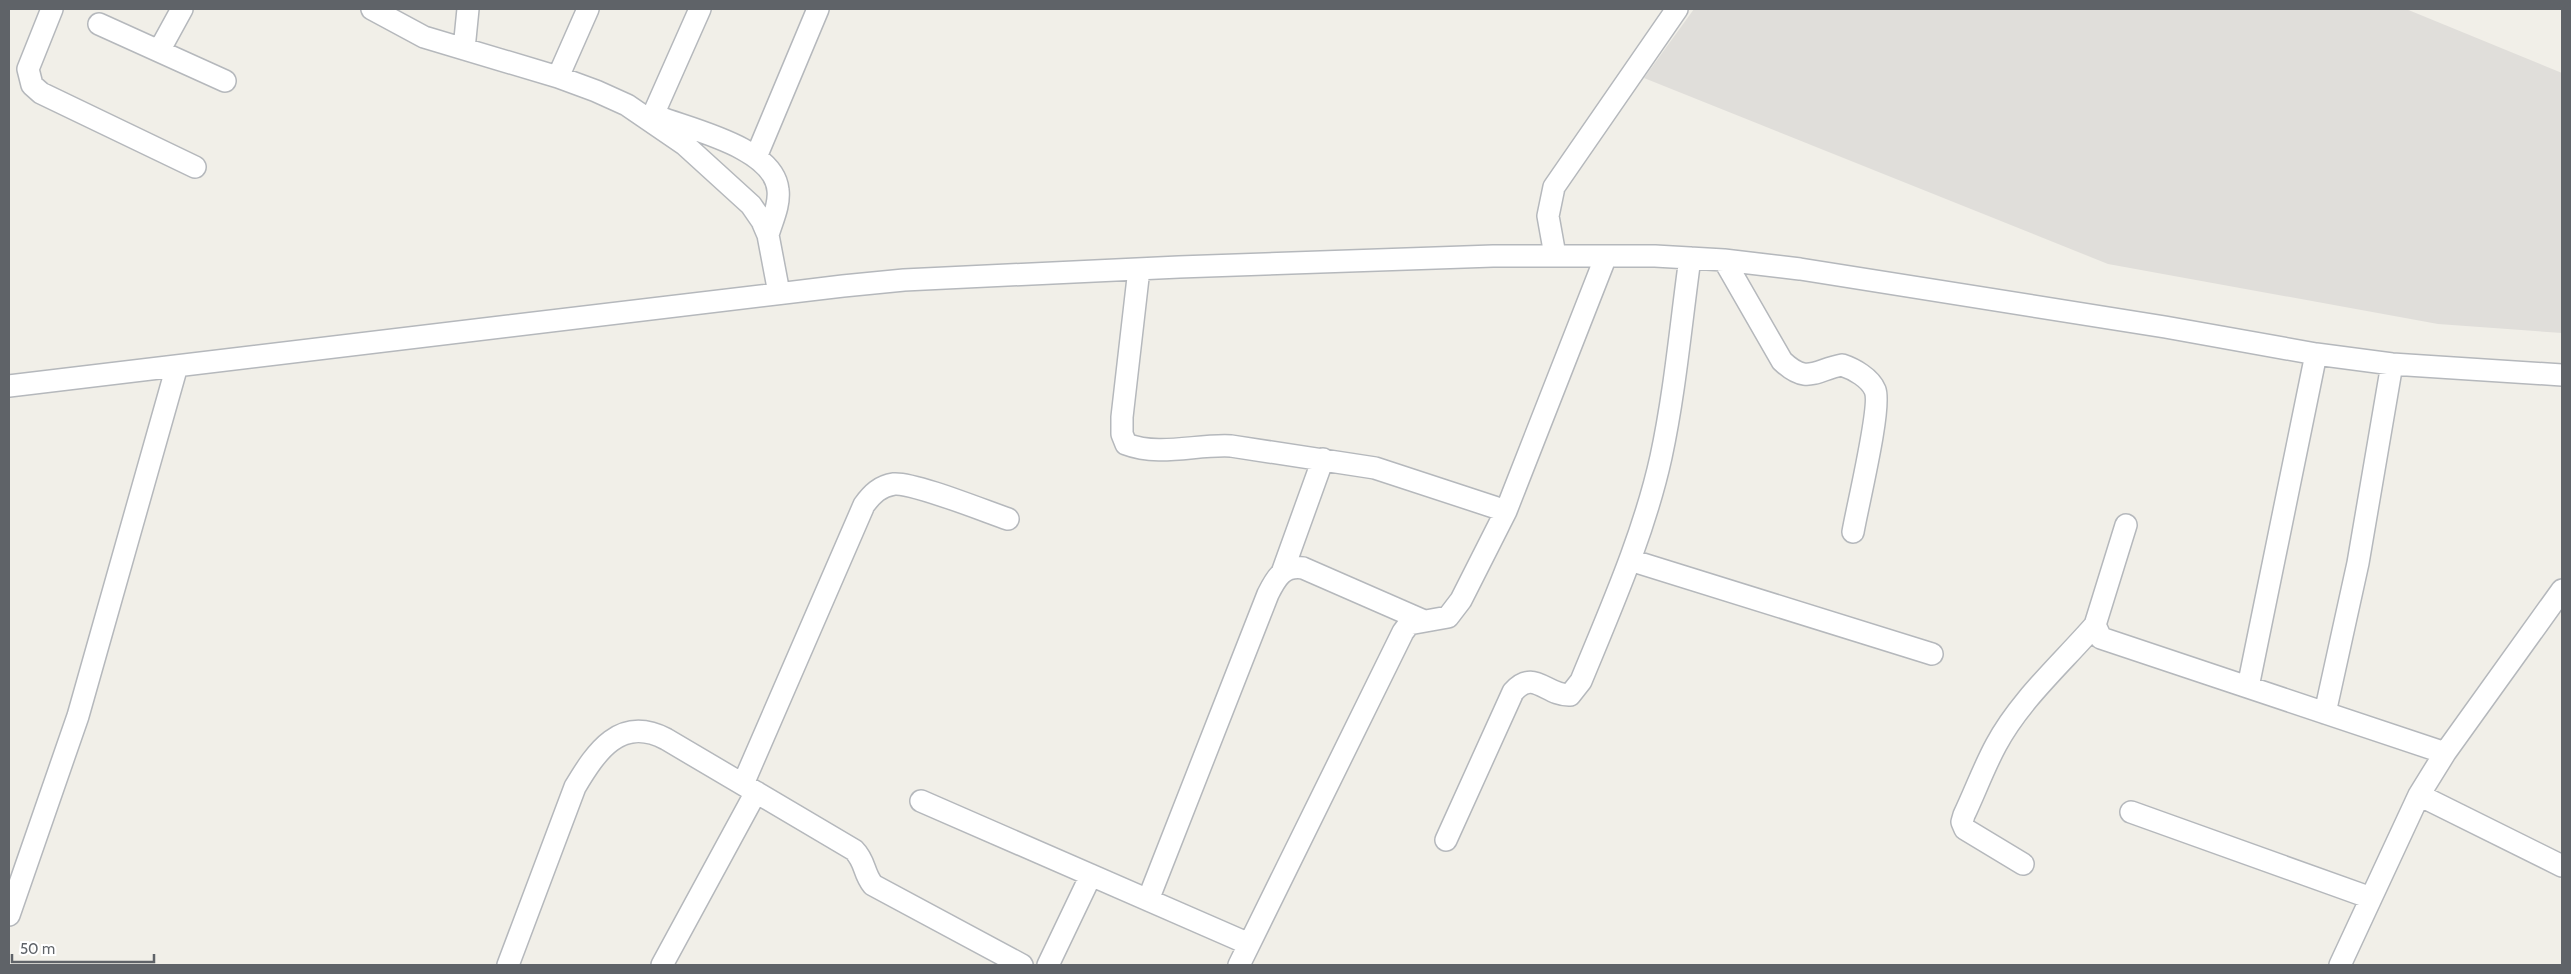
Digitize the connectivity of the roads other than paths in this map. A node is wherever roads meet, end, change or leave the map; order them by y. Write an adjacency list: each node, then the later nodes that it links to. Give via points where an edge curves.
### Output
1 (52, 9): 17 (street, via 28,69 32,85 41,93)
2 (182, 9): 11 (street)
3 (372, 9): 10 (street, via 424,38)
4 (468, 9): 10 (street)
5 (588, 9): 12 (street)
6 (700, 9): 15 (street)
7 (818, 9): 16 (street)
8 (1677, 9): 19 (street, via 1554,186 1548,216)
9 (99, 24): 11 (street)
10 (464, 49): 12 (street)
11 (159, 51): 13 (street)
12 (558, 77): 14 (street)
13 (225, 81)
14 (627, 105): 15 (street); 18 (street, via 684,144 751,205)
15 (653, 115): 16 (street, via 737,146)
16 (756, 157): 18 (street, via 768,167 778,191)
17 (195, 168)
18 (768, 235): 24 (street)
19 (1555, 255): 20 (street); 23 (street)
20 (1606, 256): 21 (street); 31 (street)
21 (1690, 258): 22 (street); 35 (street, via 1664,444)
22 (1724, 260): 25 (street, via 2137,322); 34 (street, via 1789,368 1810,376 1842,365 1864,377 1875,390 1876,413)
23 (1139, 269): 24 (street, via 904,280); 30 (street, via 1122,417 1126,444 1154,450 1231,446)
24 (780, 294): 27 (street)
25 (2316, 354): 26 (street); 41 (street)
26 (2392, 364): 28 (street); 42 (street, via 2358,563)
27 (177, 366): 29 (street); 54 (street, via 78,716)
28 (2562, 376)
29 (9, 386)
30 (1323, 460): 31 (street, via 1375,468); 36 (street)
31 (1506, 511): 38 (street, via 1455,609 1448,617)
32 (1008, 520): 44 (street, via 915,487 884,486 871,494)
33 (2126, 525): 39 (street)
34 (1853, 532)
35 (1630, 560): 40 (street); 48 (street, via 1576,689 1570,695 1563,695 1528,681 1521,683 1513,692)
36 (1284, 570): 38 (street, via 1293,566 1303,568); 53 (street, via 1268,594)
37 (2562, 590): 43 (street)
38 (1422, 620): 55 (street, via 1410,624 1392,650)
39 (2095, 625): 41 (street, via 2100,638 2107,641); 49 (street, via 2027,701 2004,732 1964,815 1965,829)
40 (1932, 654)
41 (2248, 687): 42 (street)
42 (2325, 713): 43 (street)
43 (2445, 753): 45 (street)
44 (749, 788): 56 (street, via 653,732 634,730 605,746 589,765 566,806); 57 (street); 58 (street, via 854,850 863,858 867,878 873,885)
45 (2419, 795): 50 (street); 52 (street)
46 (922, 801): 51 (street)
47 (2131, 812): 52 (street)
48 (1446, 840)
49 (2023, 864)
50 (2562, 866)
51 (1091, 875): 53 (street); 59 (street)
52 (2371, 898): 61 (street)
53 (1148, 900): 55 (street)
54 (9, 915)
55 (1249, 944): 60 (street)
56 (508, 965)
57 (662, 965)
58 (1022, 965)
59 (1048, 965)
60 (1239, 965)
61 (2340, 965)

